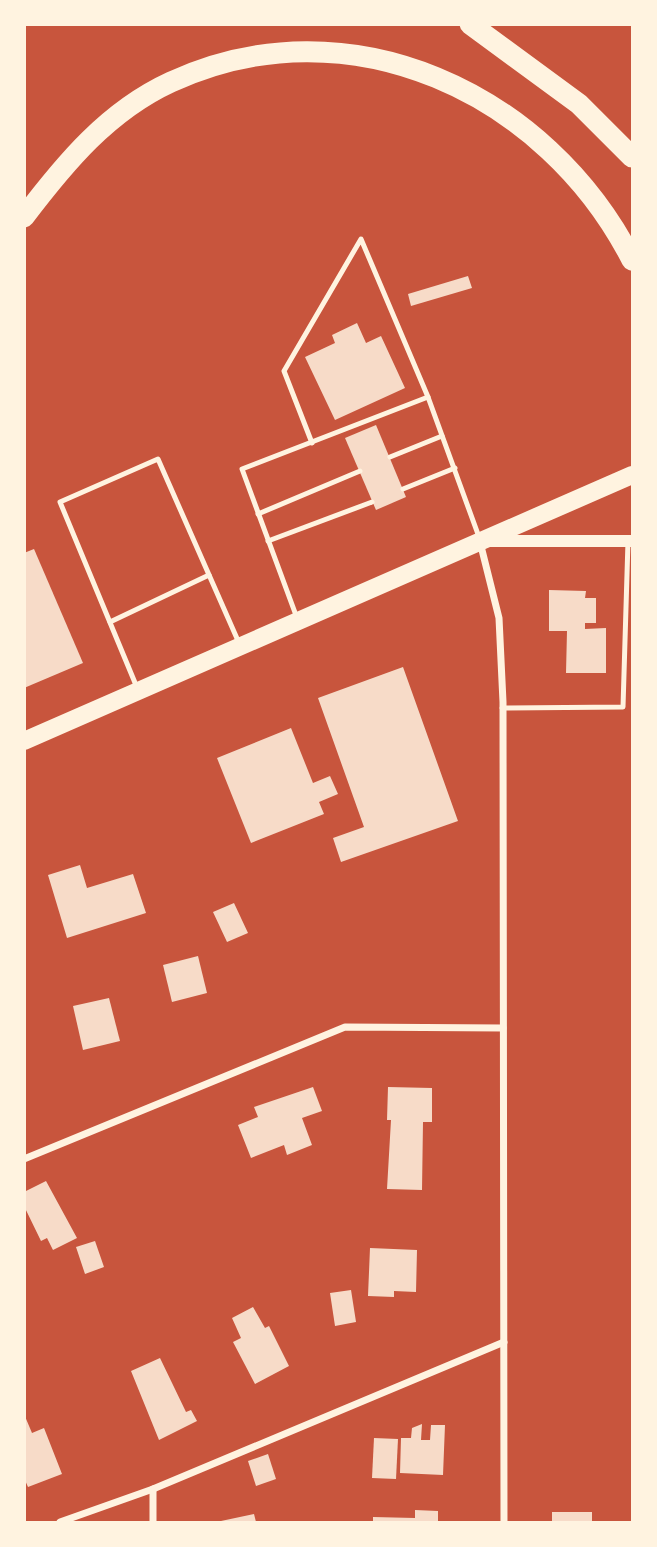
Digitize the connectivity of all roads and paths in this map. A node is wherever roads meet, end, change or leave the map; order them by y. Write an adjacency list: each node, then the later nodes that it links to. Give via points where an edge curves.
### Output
1 (470, 24): 2 (highway, via 579,104)
2 (632, 157)
3 (24, 217): 4 (highway, via 91,137 170,82 258,55 317,52 370,58 418,71 465,89 506,113 548,145 588,188)
4 (632, 260)
5 (428, 397): 6 (lane); 7 (lane); 7 (lane, via 360,239 284,371)
6 (442, 436): 8 (lane); 9 (lane)
7 (312, 443): 14 (lane, via 242,468)
8 (390, 457)
9 (455, 468): 12 (lane); 16 (lane)
10 (360, 471): 14 (lane)
11 (632, 475): 16 (main road)
12 (403, 489)
13 (372, 502): 15 (lane)
14 (258, 514): 15 (lane)
15 (268, 541): 19 (lane)
16 (480, 541): 17 (street); 19 (main road); 23 (street, via 499,618)
17 (630, 541): 23 (lane, via 623,707)
18 (209, 575): 20 (lane); 20 (lane, via 158,459 60,502); 21 (lane)
19 (298, 621): 21 (main road)
20 (110, 622): 22 (lane)
21 (240, 646): 22 (main road)
22 (138, 691): 24 (main road)
23 (502, 708): 25 (street)
24 (24, 741)
25 (503, 1028): 26 (street, via 345,1027); 27 (street)
26 (24, 1159)
27 (504, 1342): 28 (street); 31 (street)
28 (153, 1489): 29 (street); 30 (street)
29 (60, 1522)
30 (153, 1522)
31 (504, 1522)

